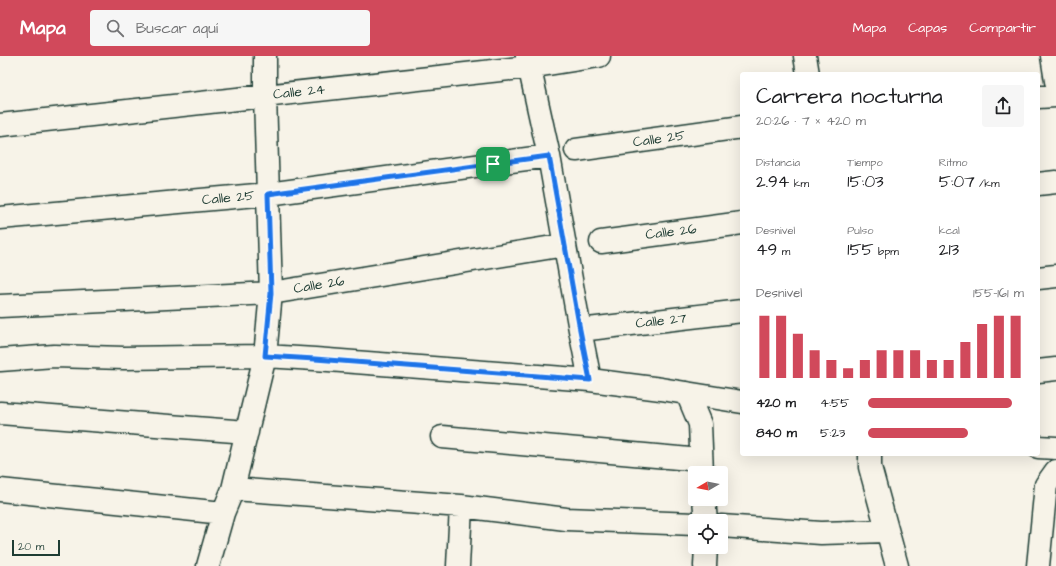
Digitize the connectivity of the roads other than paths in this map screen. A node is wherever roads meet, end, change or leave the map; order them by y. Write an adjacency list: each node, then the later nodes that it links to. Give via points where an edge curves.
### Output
1 (265, 56): 8 (street)
2 (598, 56): 5 (street, Calle 24)
3 (805, 56): 6 (street)
4 (1052, 56): 7 (street)
5 (528, 61): 8 (street, Calle 24); 14 (street)
6 (808, 72)
7 (1056, 81)
8 (265, 96): 11 (street, Calle 24); 17 (street)
9 (1056, 96): 10 (street)
10 (1040, 98)
11 (0, 125)
12 (740, 127): 13 (street, Calle 25)
13 (576, 150)
14 (549, 156): 17 (street, Calle 25); 21 (street)
15 (1056, 182): 16 (street)
16 (1040, 184)
17 (268, 194): 18 (street, Calle 25); 24 (street)
18 (0, 218)
19 (740, 223): 20 (street, Calle 26)
20 (601, 242)
21 (565, 245): 24 (street, Calle 26); 27 (street)
22 (1056, 276): 23 (street)
23 (1040, 278)
24 (271, 293): 25 (street, Calle 26); 28 (street)
25 (0, 306)
26 (740, 311): 27 (street, Calle 27)
27 (580, 330): 32 (street)
28 (265, 356): 29 (street, via 54,356); 32 (street); 36 (street)
29 (0, 360)
30 (1056, 369): 31 (street)
31 (1040, 371)
32 (590, 380): 33 (street)
33 (687, 394): 34 (street); 42 (street, via 700,424)
34 (740, 402)
35 (0, 413): 36 (street)
36 (247, 432): 44 (street)
37 (442, 437): 41 (street)
38 (1040, 448): 39 (street)
39 (1056, 448)
40 (870, 456): 50 (street, via 870,467)
41 (693, 466)
42 (702, 466)
43 (1053, 480): 56 (street)
44 (233, 489): 46 (street); 47 (street)
45 (0, 490): 47 (street)
46 (461, 506): 48 (street, via 566,519); 53 (street)
47 (223, 513): 52 (street)
48 (688, 524)
49 (728, 526): 50 (street, via 821,533)
50 (887, 531): 55 (street)
51 (706, 554): 54 (street)
52 (208, 566)
53 (458, 566)
54 (705, 566)
55 (897, 566)
56 (1038, 566)

